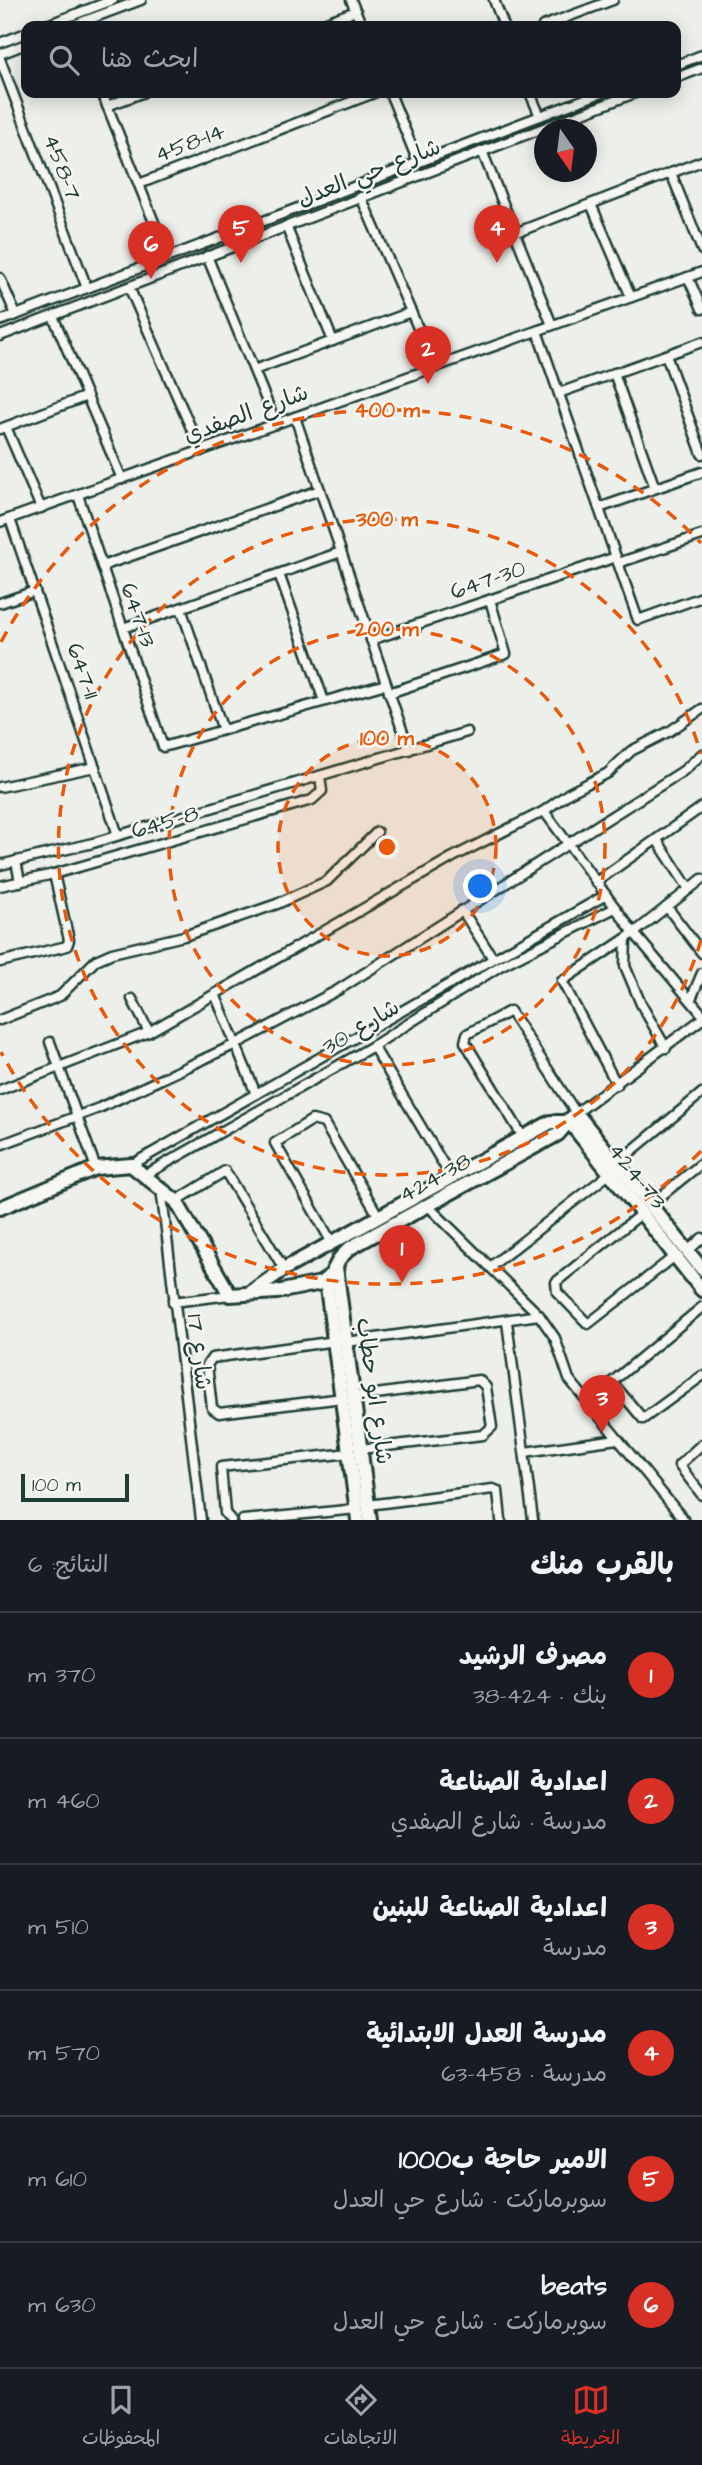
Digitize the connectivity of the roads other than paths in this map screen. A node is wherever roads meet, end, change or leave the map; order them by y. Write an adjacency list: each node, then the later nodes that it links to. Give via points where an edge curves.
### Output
1 (113, 0): 7 (street)
2 (141, 0): 8 (street)
3 (351, 0): 6 (street)
4 (494, 0): 11 (street)
5 (613, 0): 12 (street)
6 (356, 10): 9 (street); 10 (street)
7 (57, 21)
8 (85, 21)
9 (328, 21)
10 (360, 21)
11 (502, 21)
12 (556, 21)
13 (21, 35): 14 (street)
14 (0, 43)
15 (21, 46): 17 (street)
16 (702, 55): 18 (street)
17 (0, 57): 49 (street, 458-7)
18 (681, 63)
19 (702, 68): 20 (street)
20 (681, 76)
21 (104, 98): 28 (street)
22 (129, 98): 28 (street)
23 (361, 98): 35 (street, 458-14)
24 (392, 98): 33 (street)
25 (532, 98): 30 (street)
26 (587, 98): 29 (street); 30 (street, شارع حي العدل)
27 (621, 98): 29 (street, شارع حي العدل)
28 (107, 106): 35 (street)
29 (591, 109): 31 (street, شارع حي العدل)
30 (540, 116): 33 (street, شارع حي العدل)
31 (482, 151): 36 (street, شارع حي العدل); 40 (street)
32 (702, 161): 34 (street)
33 (418, 162): 38 (street, شارع حي العدل)
34 (671, 173): 37 (street); 42 (street)
35 (139, 184): 44 (street)
36 (361, 197): 39 (street, شارع حي العدل); 52 (street)
37 (591, 204): 40 (street); 50 (street)
38 (249, 226): 41 (street); 44 (street, شارع حي العدل)
39 (286, 226): 41 (street, شارع حي العدل); 59 (street)
40 (515, 233): 56 (street)
41 (254, 238): 43 (street, شارع حي العدل)
42 (702, 250)
43 (207, 256): 48 (street, شارع حي العدل); 63 (street)
44 (167, 257): 49 (street, شارع حي العدل)
45 (702, 272): 46 (street, شارع الصفدي)
46 (688, 277): 50 (street, شارع الصفدي); 51 (street)
47 (0, 278): 53 (street)
48 (129, 287): 54 (street, شارع حي العدل); 70 (street)
49 (88, 288): 53 (street, شارع حي العدل)
50 (631, 297): 56 (street, شارع الصفدي)
51 (702, 309)
52 (411, 312): 59 (street); 62 (street)
53 (16, 315): 55 (street, شارع حي العدل)
54 (53, 316): 58 (street, شارع حي العدل); 66 (street)
55 (0, 321)
56 (552, 325): 57 (street, شارع الصفدي)
57 (537, 331): 62 (street, شارع الصفدي); 65 (street)
58 (0, 336)
59 (333, 341): 63 (street)
60 (702, 342): 61 (street)
61 (666, 355): 64 (street); 71 (street)
62 (435, 367): 67 (street, شارع الصفدي)
63 (254, 370): 68 (street)
64 (614, 373): 65 (street); 74 (street)
65 (559, 393): 78 (street)
66 (87, 396): 69 (street); 73 (street)
67 (295, 417): 68 (street, شارع الصفدي); 75 (street)
68 (276, 424): 70 (street, شارع الصفدي)
69 (3, 428): 77 (street)
70 (201, 451): 73 (street, شارع الصفدي)
71 (702, 454)
72 (702, 472): 74 (street)
73 (122, 479): 76 (street, شارع الصفدي)
74 (655, 488): 78 (street)
75 (320, 490): 82 (street); 84 (street)
76 (78, 495): 77 (street, شارع الصفدي); 84 (street, 647-13)
77 (41, 508): 79 (street, شارع الصفدي)
78 (599, 508): 83 (street)
79 (10, 519): 80 (street, شارع الصفدي); 86 (street, 647-11)
80 (0, 522)
81 (702, 535): 83 (street, 647-30)
82 (341, 552): 85 (street); 92 (street)
83 (617, 560): 87 (street, via 638,620); 88 (street, 647-30)
84 (102, 566): 91 (street, 647-13)
85 (279, 573): 90 (street); 94 (street)
86 (35, 591): 89 (street); 100 (street, 647-11)
87 (702, 597)
88 (490, 600): 92 (street, 647-30); 93 (street, via 506,654)
89 (0, 603)
90 (181, 608): 91 (street); 96 (street)
91 (123, 628): 96 (street, 647-13, via 163,747)
92 (371, 640): 93 (street)
93 (388, 688): 94 (street); 98 (street)
94 (324, 701): 96 (street)
95 (702, 709): 104 (street)
96 (223, 730)
97 (467, 732): 98 (street, 645-8)
98 (409, 750): 101 (street, 645-8)
99 (702, 754): 108 (street)
100 (95, 767): 102 (street); 106 (street, 647-11)
101 (320, 776): 106 (street, 645-8); 111 (street, 645-8, via 322,791 312,800)
102 (0, 787)
103 (702, 807): 107 (street)
104 (544, 811): 108 (street); 126 (street, via 453,857)
105 (377, 832): 131 (street, via 327,881 277,904 184,936 112,953 96,960 60,996)
106 (118, 835): 109 (street, 645-8)
107 (657, 840): 114 (street); 116 (street)
108 (569, 844): 114 (street); 120 (street)
109 (16, 861): 110 (street, 645-8); 113 (street)
110 (0, 865)
111 (54, 874): 113 (street, 645-8); 124 (street, via 67,946)
112 (702, 879): 116 (street)
113 (20, 882): 115 (street, 645-8)
114 (596, 882): 117 (street)
115 (0, 886)
116 (689, 889): 118 (street)
117 (606, 895): 119 (street); 123 (street, شارع 30)
118 (667, 907): 121 (street); 122 (street)
119 (615, 908): 121 (street); 134 (street, شارع 30, via 500,966)
120 (462, 910): 123 (street); 136 (street, via 338,990)
121 (630, 936): 128 (street); 138 (street, via 625,966 640,1004); 140 (street, via 562,981)
122 (702, 953)
123 (492, 957): 132 (street, شارع 30)
124 (0, 962)
125 (702, 973): 128 (street)
126 (215, 994): 133 (street); 136 (street)
127 (132, 999): 133 (street)
128 (691, 999): 129 (street)
129 (702, 1014)
130 (702, 1019): 138 (street, 424-38)
131 (0, 1020)
132 (378, 1025): 134 (street); 143 (street, شارع 30)
133 (149, 1032): 139 (street)
134 (386, 1038): 137 (street, شارع 30)
135 (50, 1042): 139 (street)
136 (236, 1044): 143 (street); 144 (street)
137 (373, 1046): 152 (street, شارع 30); 153 (street)
138 (666, 1048): 140 (street, 424-38)
139 (57, 1066): 141 (street); 144 (street)
140 (617, 1085): 145 (street, 424-38)
141 (0, 1090)
142 (702, 1093): 151 (street)
143 (256, 1094): 149 (street, شارع 30)
144 (77, 1116): 147 (street); 150 (street)
145 (570, 1118): 146 (street, 424-38, via 554,1121); 146 (street, via 514,1014 504,1012 467,1034 465,1042); 151 (street, 424-73); 156 (street, 424-38, via 558,1134)
146 (523, 1138): 153 (street, 424-38)
147 (0, 1145)
148 (702, 1163): 158 (street)
149 (131, 1165): 150 (street, شارع 30); 152 (street)
150 (96, 1168): 157 (street, شارع 30)
151 (613, 1169): 158 (street, 424-73); 164 (street)
152 (145, 1175): 154 (street)
153 (452, 1177): 159 (street, 424-38)
154 (161, 1188): 155 (street); 172 (street, شارع 17)
155 (176, 1201): 166 (street, via 225,1171); 171 (street)
156 (428, 1206): 161 (street, 424-38); 164 (street)
157 (0, 1208)
158 (646, 1209): 163 (street, 424-73); 163 (street, via 556,1282 557,1292 588,1324)
159 (379, 1217): 161 (street, 424-38); 162 (street, via 324,1123 313,1120 301,1126 275,1143)
160 (702, 1238): 163 (street)
161 (347, 1242): 162 (street, 424-38); 165 (street, 424-38)
162 (332, 1243): 166 (street, 424-38)
163 (681, 1254): 167 (street, 424-73); 169 (street, 424-73)
164 (491, 1266): 174 (street)
165 (336, 1267): 168 (street, 424-38); 176 (street, شارع ابو حطاب)
166 (285, 1269): 170 (street, 424-38)
167 (702, 1269)
168 (326, 1280): 170 (street, 424-38, via 291,1290); 176 (street, شارع ابو حطاب)
169 (702, 1290)
170 (250, 1293): 171 (street, 424-38)
171 (230, 1295): 172 (street, 424-38)
172 (173, 1302): 185 (street, شارع 17)
173 (702, 1307): 177 (street, via 612,1382 643,1419)
174 (539, 1315): 175 (street); 179 (street, via 555,1338 569,1378)
175 (507, 1322): 176 (street); 182 (street)
176 (341, 1342): 178 (street, شارع ابو حطاب); 178 (street, via 212,1358 207,1365 212,1408 219,1413)
177 (702, 1376)
178 (348, 1398): 181 (street, شارع ابو حطاب); 181 (street, via 479,1380 485,1387 492,1427 483,1435)
179 (617, 1439): 182 (street); 191 (street)
180 (702, 1444): 183 (street, via 679,1465)
181 (355, 1451): 184 (street, شارع ابو حطاب); 186 (street, via 221,1467 225,1513)
182 (525, 1452): 190 (street)
183 (702, 1495)
184 (361, 1511): 187 (street); 188 (street, شارع ابو حطاب); 189 (street, via 493,1489 498,1491)
185 (201, 1520)
186 (231, 1520)
187 (243, 1520)
188 (370, 1520)
189 (501, 1520)
190 (533, 1520)
191 (684, 1520)

